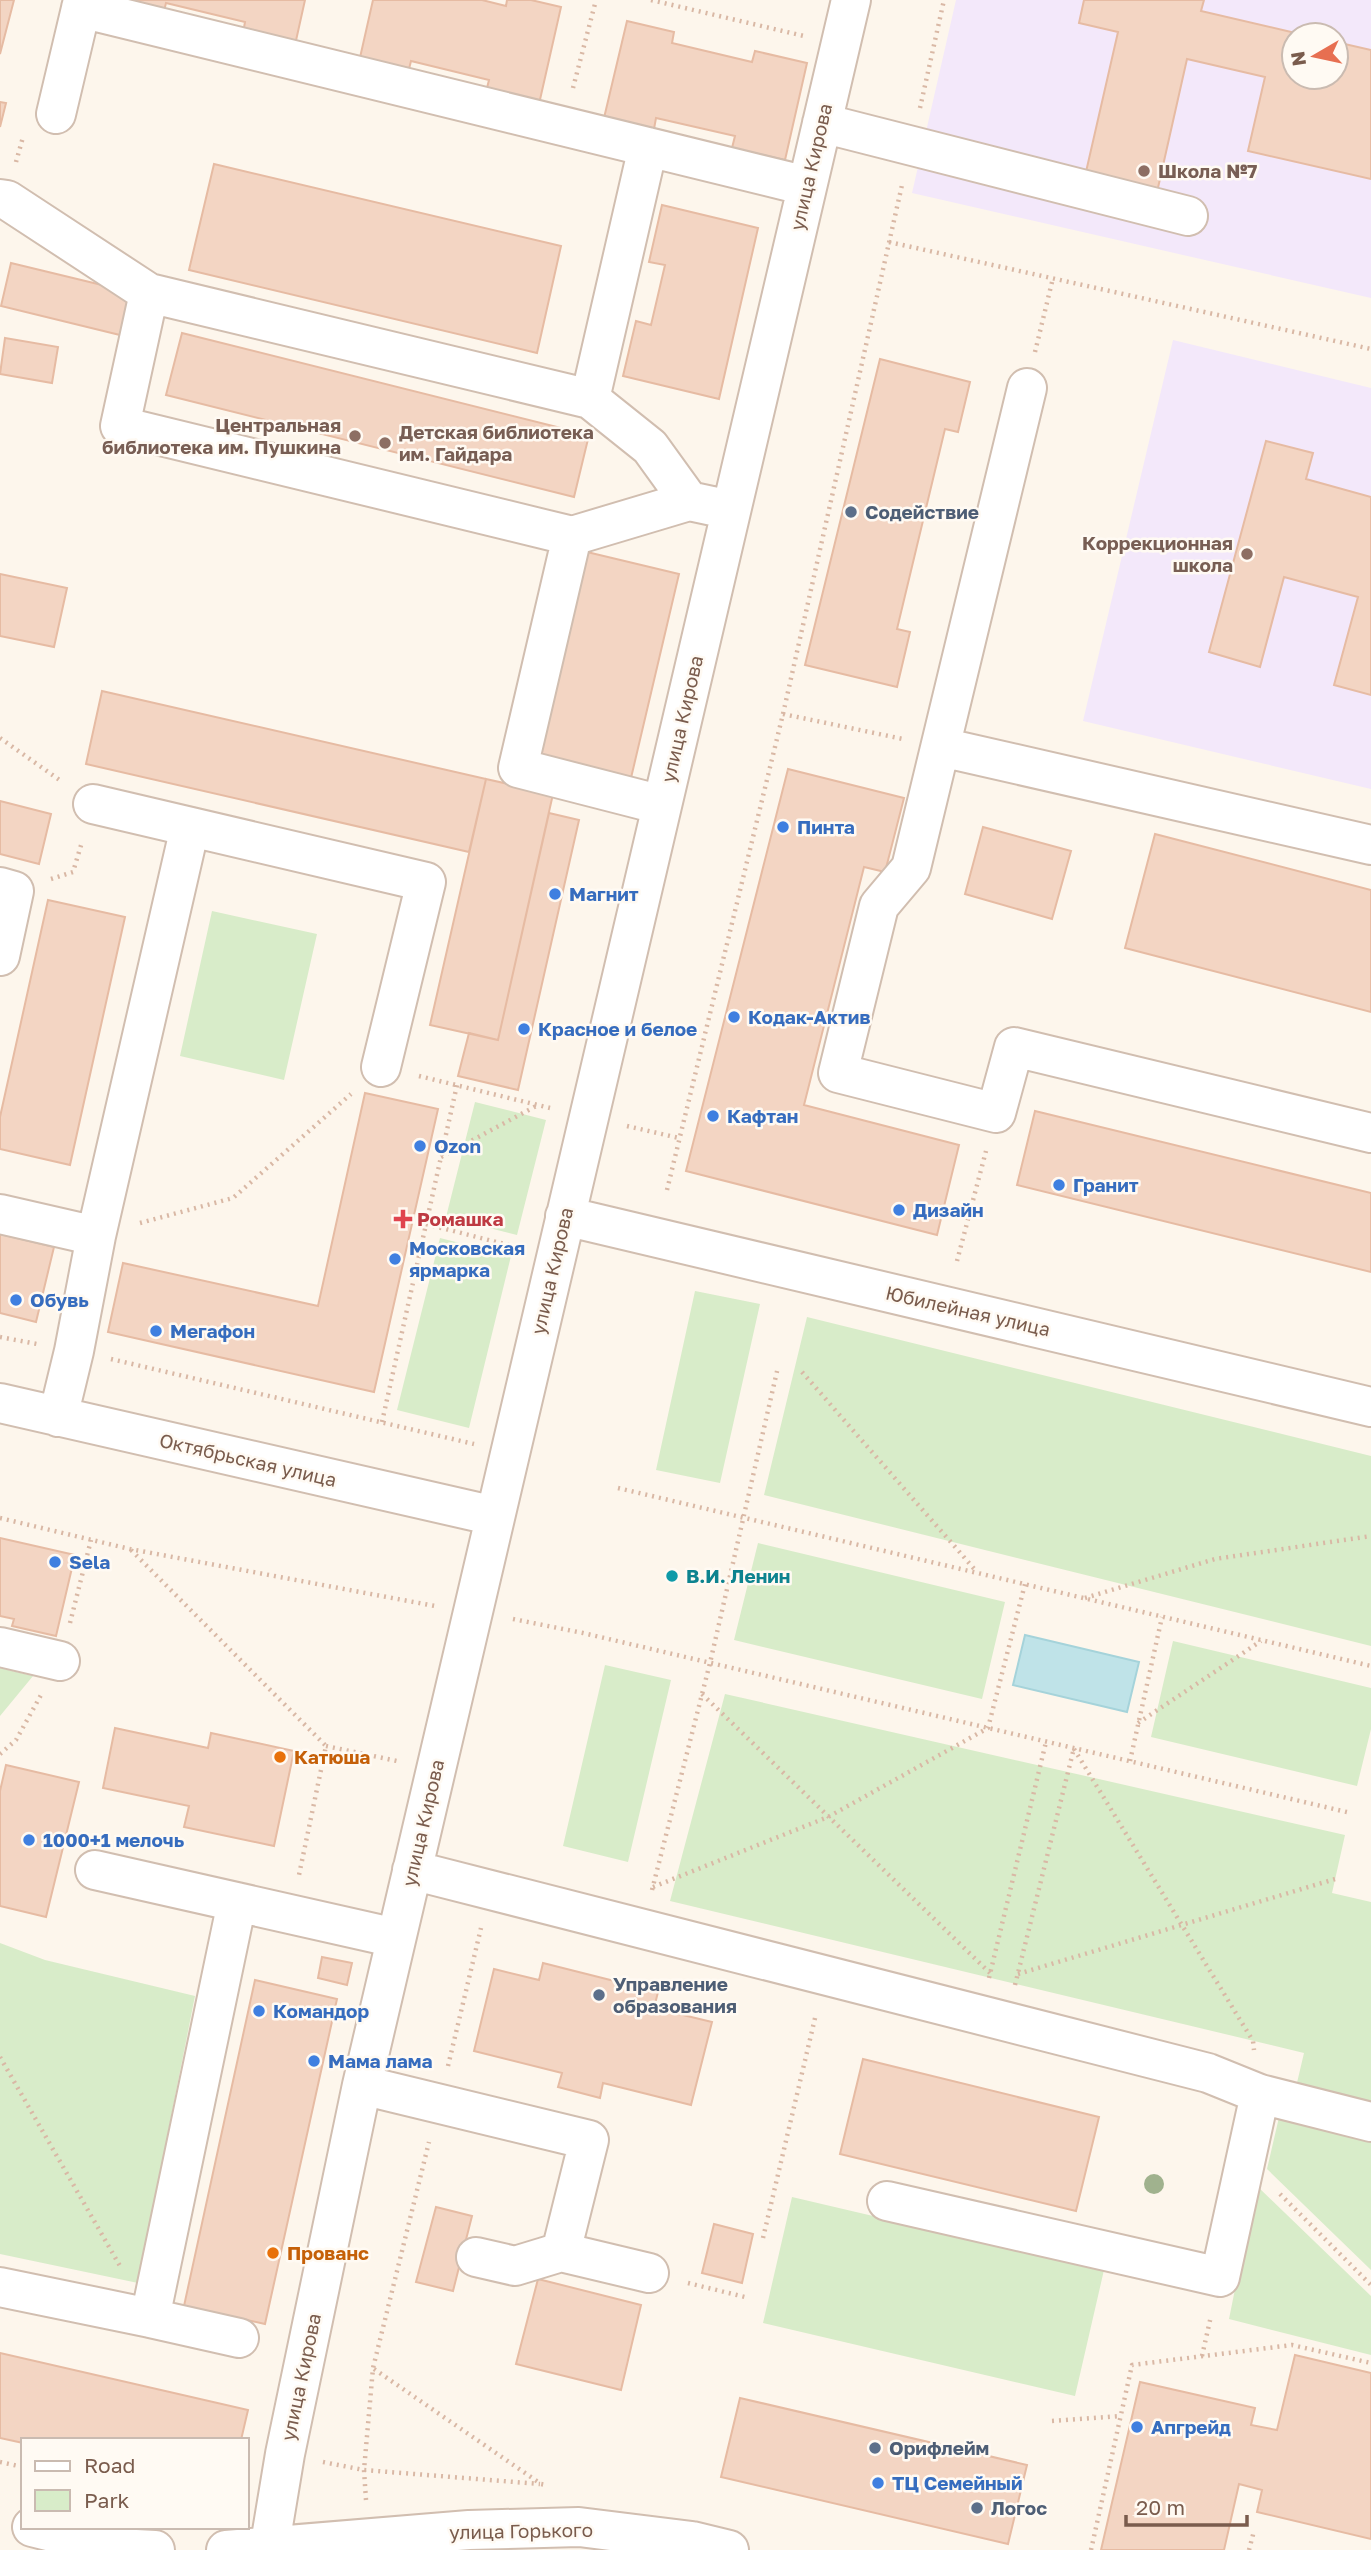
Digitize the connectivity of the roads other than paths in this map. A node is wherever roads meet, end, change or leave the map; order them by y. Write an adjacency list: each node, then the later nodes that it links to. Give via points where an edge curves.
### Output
1 (851, 0): 4 (street, улица Кирова)
2 (82, 4): 3 (street); 5 (street)
3 (56, 114)
4 (822, 123): 6 (street, улица Кирова); 8 (street)
5 (648, 146): 6 (street); 11 (street)
6 (807, 186): 13 (street, улица Кирова)
7 (3, 200): 9 (street)
8 (1188, 216)
9 (149, 293): 11 (street); 14 (street, via 120,426)
10 (1027, 388): 15 (street)
11 (590, 399): 12 (street, via 650,447)
12 (689, 501): 13 (street); 14 (street)
13 (731, 510): 17 (street, улица Кирова)
14 (572, 536): 17 (street, via 518,768)
15 (941, 747): 19 (street); 23 (street, via 911,868 879,906 838,1073 996,1113 1014,1047)
16 (93, 804): 18 (street)
17 (662, 805): 25 (street, улица Кирова)
18 (190, 827): 22 (street, via 426,882); 26 (street)
19 (1371, 845)
20 (7, 889): 21 (street)
21 (0, 956)
22 (381, 1067)
23 (1371, 1133)
24 (0, 1214): 26 (street)
25 (565, 1216): 28 (street, Юбилейная улица); 30 (street, улица Кирова)
26 (96, 1236): 29 (street)
27 (0, 1404): 29 (street, Октябрьская улица)
28 (1371, 1407)
29 (58, 1417): 30 (street, Октябрьская улица)
30 (495, 1516): 34 (street, улица Кирова)
31 (0, 1647): 32 (street)
32 (60, 1661)
33 (95, 1870): 35 (street)
34 (412, 1870): 36 (street, улица Кирова); 38 (street, via 1208,2073)
35 (237, 1902): 36 (street); 45 (street)
36 (396, 1938): 37 (street, улица Кирова)
37 (362, 2085): 41 (street, via 589,2140); 50 (street, улица Кирова, via 285,2454)
38 (1259, 2094): 39 (street); 40 (street, via 1217,2291)
39 (1371, 2122)
40 (887, 2201)
41 (561, 2252): 42 (street, via 515,2266); 43 (street)
42 (476, 2257)
43 (649, 2273)
44 (0, 2287): 45 (street)
45 (150, 2318): 46 (street)
46 (239, 2338)
47 (0, 2519): 48 (street)
48 (21, 2524)
49 (40, 2529): 51 (street, via 116,2548)
50 (270, 2549): 52 (street, улица Горького); 53 (street, улица Горького, via 469,2530 579,2527)
51 (155, 2550)
52 (226, 2550)
53 (729, 2550)

